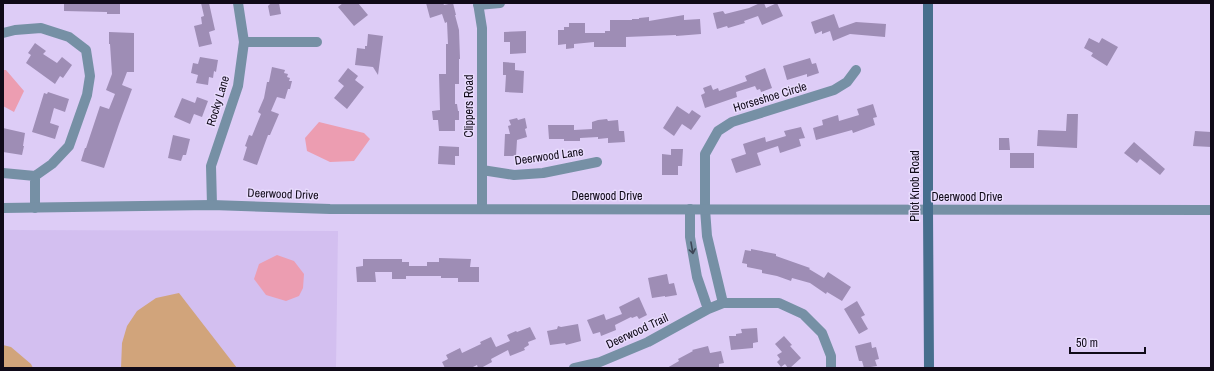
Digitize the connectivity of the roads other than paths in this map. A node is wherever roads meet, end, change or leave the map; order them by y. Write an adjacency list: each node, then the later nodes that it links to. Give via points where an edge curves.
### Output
1 (238, 3): 6 (street, Rocky Lane)
2 (500, 3): 4 (street)
3 (928, 3): 19 (main road, Pilot Knob Road)
4 (478, 4): 10 (street, Clippers Road, via 482,28)
5 (3, 33): 12 (street, via 41,28 69,36 86,50 90,76 87,95 69,146 52,164)
6 (244, 42): 7 (street); 13 (street, Rocky Lane, via 238,86 210,166)
7 (317, 42)
8 (856, 70): 18 (street, Horseshoe Circle, via 846,82 834,90 732,122 718,131 705,154)
9 (597, 162): 10 (street, Deerwood Lane, via 543,173 514,175)
10 (482, 170): 16 (street, Clippers Road)
11 (3, 173): 12 (street)
12 (35, 176): 15 (street)
13 (212, 205): 15 (street, Deerwood Drive); 16 (street, Deerwood Drive, via 330,209)
14 (3, 208): 15 (street, Deerwood Drive)
15 (35, 208)
16 (482, 209): 17 (street, Deerwood Drive)
17 (690, 209): 18 (street, Deerwood Drive); 22 (street, one-way to 22, via 690,237)
18 (705, 209): 19 (street, Deerwood Drive); 21 (street, via 707,236)
19 (928, 210): 20 (street, Deerwood Drive); 26 (main road, Pilot Knob Road)
20 (1211, 210)
21 (723, 303): 22 (street, Deerwood Trail); 25 (street, Deerwood Trail, via 779,303 803,314 822,333 831,356)
22 (708, 309): 23 (street, Deerwood Trail)
23 (601, 365): 24 (street, Deerwood Trail)
24 (574, 368)
25 (831, 368)
26 (929, 368)

